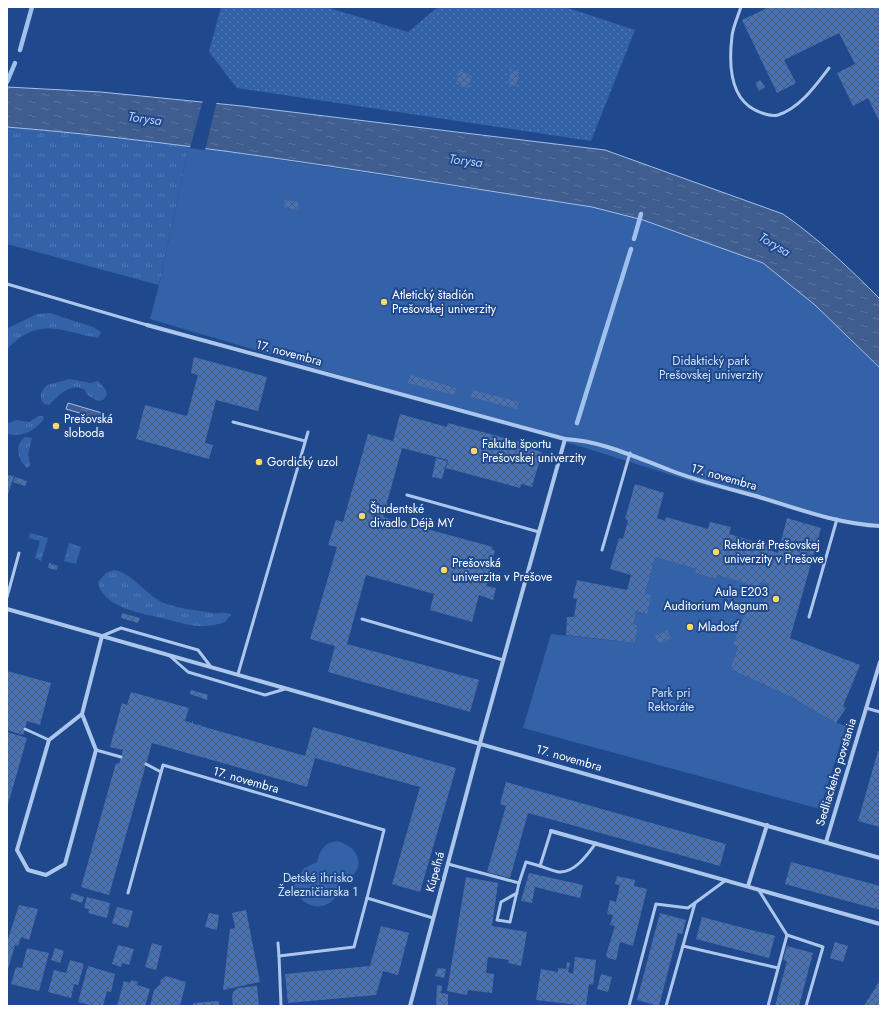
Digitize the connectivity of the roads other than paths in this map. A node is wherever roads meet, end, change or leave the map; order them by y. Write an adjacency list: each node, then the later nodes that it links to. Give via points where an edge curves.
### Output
1 (741, 7): 2 (lane, via 732,35 733,83 741,98 750,107 769,115 778,115 797,104 816,86)
2 (829, 68)
3 (7, 284): 4 (lane, 17. novembra)
4 (147, 324): 7 (street, 17. novembra)
5 (233, 422): 8 (lane)
6 (308, 432): 8 (lane)
7 (565, 439): 9 (street, 17. novembra, via 586,441); 13 (street)
8 (305, 441): 25 (lane)
9 (630, 454): 11 (street, 17. novembra, via 692,478); 14 (lane)
10 (407, 495): 13 (lane)
11 (837, 519): 12 (street, 17. novembra); 18 (lane)
12 (880, 526)
13 (539, 532): 22 (street)
14 (602, 550)
15 (19, 553): 16 (lane)
16 (7, 597)
17 (7, 609): 20 (street, 17. novembra)
18 (809, 617)
19 (362, 620): 22 (lane)
20 (102, 636): 21 (street, 17. novembra); 24 (lane, via 121,628 198,650); 29 (street)
21 (170, 655): 24 (street, 17. novembra); 26 (lane, via 188,672 264,695)
22 (503, 660): 32 (street)
23 (880, 662): 27 (street, Sedliackeho povstania)
24 (211, 667): 25 (street, 17. novembra)
25 (238, 674): 26 (street, 17. novembra)
26 (288, 689): 32 (street, 17. novembra)
27 (866, 708): 28 (lane, Sedliackeho povstania); 39 (street, Sedliackeho povstania)
28 (880, 712)
29 (82, 714): 31 (street); 33 (street)
30 (25, 729): 31 (lane)
31 (49, 740): 33 (street, via 17,850 28,870 46,875 64,864)
32 (480, 743): 37 (street, 17. novembra); 42 (street, Kúpeľná)
33 (96, 750): 34 (lane)
34 (121, 757)
35 (146, 764): 36 (lane)
36 (161, 772): 48 (lane); 50 (lane, 17. novembra, via 163,765 384,830)
37 (767, 825): 39 (street, 17. novembra); 46 (street)
38 (551, 831): 40 (street); 43 (lane)
39 (826, 842): 41 (street, 17. novembra)
40 (596, 843): 43 (lane, via 580,862 565,871 559,872); 44 (street)
41 (880, 858)
42 (448, 864): 45 (lane); 52 (street, Kúpeľná)
43 (540, 866): 45 (lane, via 526,862)
44 (726, 880): 46 (street); 51 (lane)
45 (519, 883): 49 (lane)
46 (748, 886): 47 (street)
47 (758, 889): 53 (street); 54 (lane)
48 (128, 893)
49 (517, 893): 49 (lane, via 510,922 497,920 501,902)
50 (367, 898): 52 (lane); 57 (lane, 17. novembra, via 354,947)
51 (695, 903): 56 (lane); 61 (lane, via 688,908 656,904)
52 (433, 918): 60 (street, Kúpeľná)
53 (880, 924)
54 (787, 935): 58 (lane); 64 (lane, via 823,946)
55 (278, 943): 57 (lane)
56 (683, 946): 58 (lane); 62 (lane)
57 (279, 956): 59 (lane)
58 (778, 968): 63 (lane)
59 (281, 1006)
60 (410, 1006)
61 (629, 1006)
62 (666, 1006)
63 (768, 1006)
64 (806, 1006)

